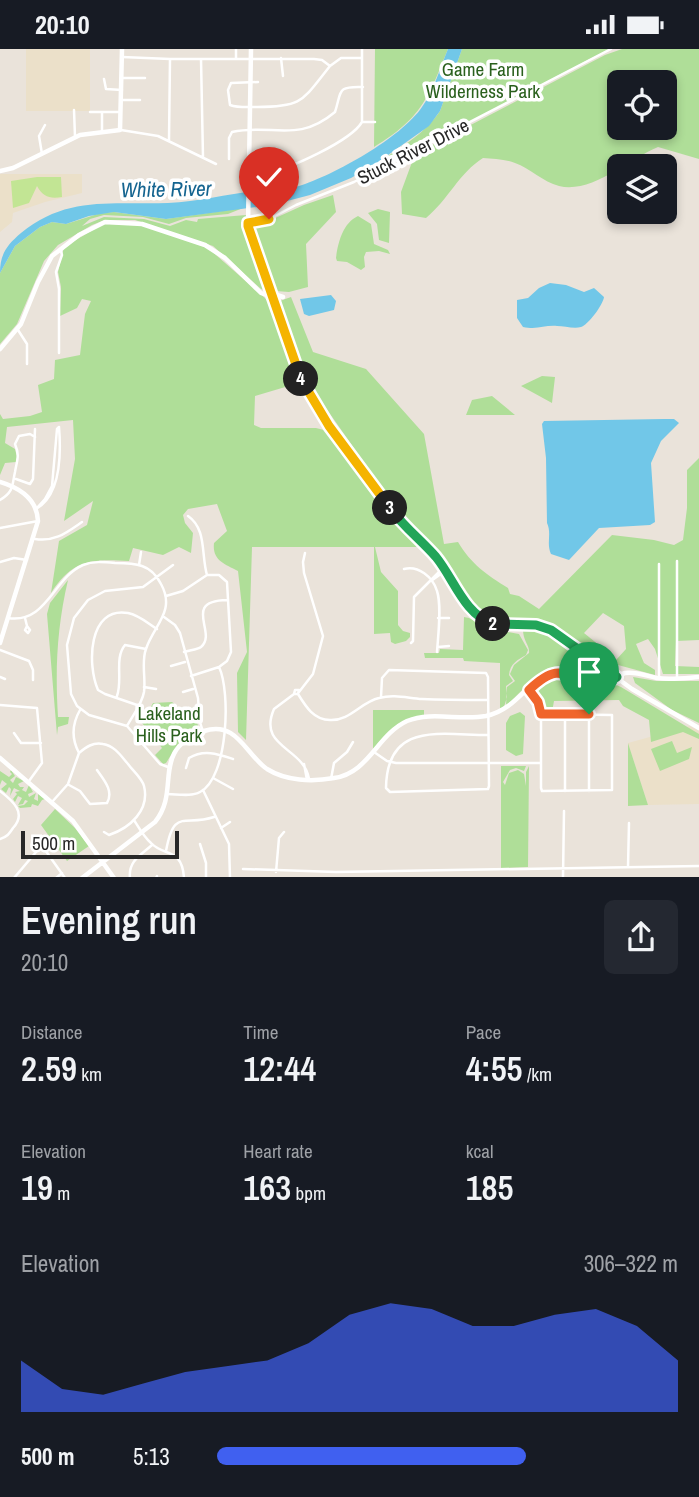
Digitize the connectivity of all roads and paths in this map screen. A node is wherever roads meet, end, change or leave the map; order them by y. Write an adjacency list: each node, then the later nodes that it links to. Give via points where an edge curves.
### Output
1 (122, 49): 6 (street)
2 (236, 49): 11 (street)
3 (251, 49): 12 (street)
4 (362, 49): 8 (street)
5 (611, 49): 47 (street, Stuck River Drive, via 354,183 269,219)
6 (122, 57): 9 (street); 15 (street)
7 (282, 58): 12 (street); 13 (street, via 320,59); 14 (street)
8 (362, 58): 13 (street, via 338,59); 20 (street)
9 (170, 59): 10 (street); 38 (street)
10 (201, 59): 11 (street); 41 (street)
11 (236, 59): 12 (street)
12 (251, 59): 18 (street)
13 (330, 66): 22 (street)
14 (283, 76)
15 (122, 78): 16 (street); 21 (street)
16 (145, 78)
17 (104, 79): 21 (street, via 106,89)
18 (250, 82): 19 (street); 26 (street); 26 (street, via 233,82 228,98 230,105)
19 (258, 82)
20 (363, 87): 31 (street); 36 (street, via 342,89 335,112 308,128)
21 (122, 90): 23 (street)
22 (303, 98): 25 (street); 26 (street, via 286,107)
23 (121, 100): 24 (street); 34 (street)
24 (140, 100)
25 (310, 102)
26 (249, 107): 36 (street)
27 (74, 110): 37 (street)
28 (90, 112): 29 (street)
29 (102, 112): 30 (street); 35 (street)
30 (118, 112)
31 (362, 122): 32 (street); 45 (street, via 333,146)
32 (375, 122)
33 (45, 125): 39 (street, via 39,136)
34 (120, 130): 35 (street); 38 (street)
35 (102, 131): 37 (street)
36 (248, 131): 42 (street, via 231,133); 46 (street)
37 (75, 137): 39 (street)
38 (169, 141): 41 (street)
39 (42, 154): 44 (street)
40 (268, 155): 45 (street)
41 (203, 157): 43 (street)
42 (229, 159)
43 (216, 164)
44 (0, 171)
45 (270, 172): 46 (street)
46 (248, 173): 47 (street)
47 (248, 220): 49 (street)
48 (60, 248): 50 (street, via 102,223 148,225 214,249 261,293); 52 (street, via 47,263); 54 (street, via 56,270)
49 (267, 281): 50 (street); 51 (street)
50 (272, 297): 79 (street, via 298,373 320,412 396,517)
51 (283, 297)
52 (18, 330): 53 (street); 55 (street, via 27,344)
53 (0, 349)
54 (59, 353)
55 (27, 364)
56 (35, 429): 57 (street)
57 (35, 437): 58 (street, via 33,479 30,484); 58 (street, via 21,434 15,444 20,458)
58 (16, 478): 60 (street)
59 (0, 482): 60 (street)
60 (13, 487): 61 (street); 62 (street)
61 (0, 500)
62 (36, 509): 62 (street, via 48,500 54,487 59,427 52,486); 64 (street)
63 (188, 516): 80 (street, via 202,534)
64 (38, 521): 66 (street); 67 (street)
65 (82, 522): 67 (street, via 59,537)
66 (0, 528)
67 (34, 539): 72 (street)
68 (12, 551): 71 (street)
69 (141, 552): 76 (street)
70 (305, 553): 118 (street, via 304,573 323,636 313,674)
71 (13, 558): 72 (street); 74 (street)
72 (27, 560): 86 (street)
73 (677, 561): 110 (street)
74 (0, 562)
75 (659, 564): 109 (street)
76 (139, 565): 81 (street); 87 (street, via 102,561 79,567 41,609)
77 (173, 565): 81 (street)
78 (404, 569): 82 (street, via 419,569)
79 (444, 570): 82 (street); 107 (street, via 482,619 551,630)
80 (207, 575): 83 (street); 84 (street, via 215,573 226,580)
81 (156, 577): 83 (street); 124 (street, via 143,587 96,594 74,618 67,653 71,694)
82 (431, 581): 88 (street, via 437,590); 96 (street, via 414,597)
83 (166, 596): 85 (street)
84 (227, 600): 101 (street, via 206,606 205,641); 104 (street, via 231,652)
85 (164, 617): 91 (street); 101 (street, via 177,629)
86 (8, 618): 87 (street); 94 (street)
87 (25, 618): 90 (street)
88 (438, 618): 89 (street); 98 (street, via 438,649)
89 (449, 618)
90 (27, 626)
91 (158, 629): 93 (street); 119 (street, via 125,613 110,616 97,628 93,638 96,686)
92 (122, 639): 97 (street)
93 (150, 641): 95 (street); 99 (street)
94 (0, 642)
95 (155, 643)
96 (411, 643)
97 (125, 645): 99 (street); 119 (street, via 120,653)
98 (449, 646)
99 (146, 649): 113 (street)
100 (0, 650): 112 (street, via 29,661)
101 (184, 652): 102 (street)
102 (186, 661): 103 (street); 105 (street)
103 (171, 666)
104 (219, 667): 105 (street); 131 (street, via 225,685)
105 (191, 676): 115 (street)
106 (0, 677): 111 (street)
107 (617, 677): 109 (street, via 631,673); 116 (street, via 594,685 552,673); 130 (street)
108 (699, 677): 110 (street)
109 (659, 678): 110 (street)
110 (677, 678)
111 (5, 679)
112 (33, 680)
113 (144, 687): 114 (street); 123 (street)
114 (156, 689)
115 (195, 689): 117 (street); 132 (street)
116 (529, 690): 125 (street); 128 (street, via 510,706)
117 (183, 692)
118 (297, 693): 120 (street, via 310,712 329,720 344,718); 150 (street, via 274,709 270,727 276,741 299,757)
119 (116, 697): 123 (street)
120 (381, 697): 121 (street); 121 (street, via 386,671 398,669 486,673)
121 (488, 700): 128 (street)
122 (0, 705): 136 (street, via 37,708)
123 (138, 705): 129 (street)
124 (80, 710): 129 (street); 138 (street, via 73,730)
125 (541, 714): 126 (street); 144 (street)
126 (565, 714): 127 (street); 158 (street)
127 (589, 714): 159 (street); 159 (street, via 612,715 612,790)
128 (488, 715): 134 (street); 137 (street, via 417,718 394,730)
129 (127, 726): 145 (street, via 161,765)
130 (699, 728)
131 (224, 730): 132 (street); 139 (street); 150 (street, via 239,737 272,772)
132 (203, 732): 145 (street, via 179,747)
133 (14, 733): 136 (street, via 21,743)
134 (488, 735): 142 (street, via 421,735 398,747); 143 (street)
135 (353, 742): 149 (street, via 334,763)
136 (41, 743): 151 (street, via 41,766)
137 (374, 752): 142 (street); 149 (street, via 354,771)
138 (79, 753): 152 (street); 155 (street, via 90,745 110,746)
139 (221, 755): 141 (street); 146 (street, via 195,754); 148 (street)
140 (0, 758): 151 (street)
141 (233, 759)
142 (389, 762): 143 (street); 143 (street, via 387,790 404,792 488,789)
143 (488, 763): 144 (street)
144 (541, 763): 158 (street, via 542,790)
145 (168, 767): 160 (street)
146 (186, 768)
147 (97, 770): 152 (street, via 108,788 107,803 90,804)
148 (213, 778): 153 (street); 157 (street)
149 (331, 779): 150 (street)
150 (308, 780)
151 (29, 782): 161 (street)
152 (68, 784): 161 (street)
153 (233, 789)
154 (0, 790): 171 (street, via 20,817)
155 (145, 790): 156 (street); 164 (street, via 143,810)
156 (150, 790)
157 (204, 790): 160 (street); 163 (street)
158 (565, 791): 159 (street)
159 (589, 791)
160 (167, 794): 170 (street, via 161,815)
161 (52, 802): 177 (street, via 77,825)
162 (564, 811): 180 (street)
163 (214, 817): 167 (street); 176 (street, via 176,824)
164 (134, 820): 168 (street, via 115,833); 170 (street)
165 (230, 822): 167 (street)
166 (629, 824): 179 (street)
167 (221, 828): 195 (street, via 229,847)
168 (104, 832)
169 (284, 832): 182 (street, via 279,838)
170 (143, 833): 175 (street); 177 (street)
171 (0, 839)
172 (38, 840): 174 (street)
173 (200, 844): 194 (street)
174 (42, 845): 185 (street); 187 (street)
175 (152, 845): 176 (street); 192 (street, via 133,861)
176 (166, 851): 193 (street, via 180,862)
177 (104, 861): 190 (street); 191 (street)
178 (699, 866): 179 (street)
179 (628, 867): 180 (street)
180 (563, 868): 183 (street); 197 (street)
181 (243, 869): 182 (street)
182 (276, 871): 184 (street)
183 (400, 871): 184 (street); 186 (street)
184 (307, 872): 196 (street)
185 (62, 873): 188 (street); 189 (street)
186 (400, 876)
187 (14, 877)
188 (57, 877)
189 (65, 877)
190 (82, 877)
191 (114, 877)
192 (131, 877)
193 (184, 877)
194 (206, 877)
195 (230, 877)
196 (307, 877)
197 (562, 877)

